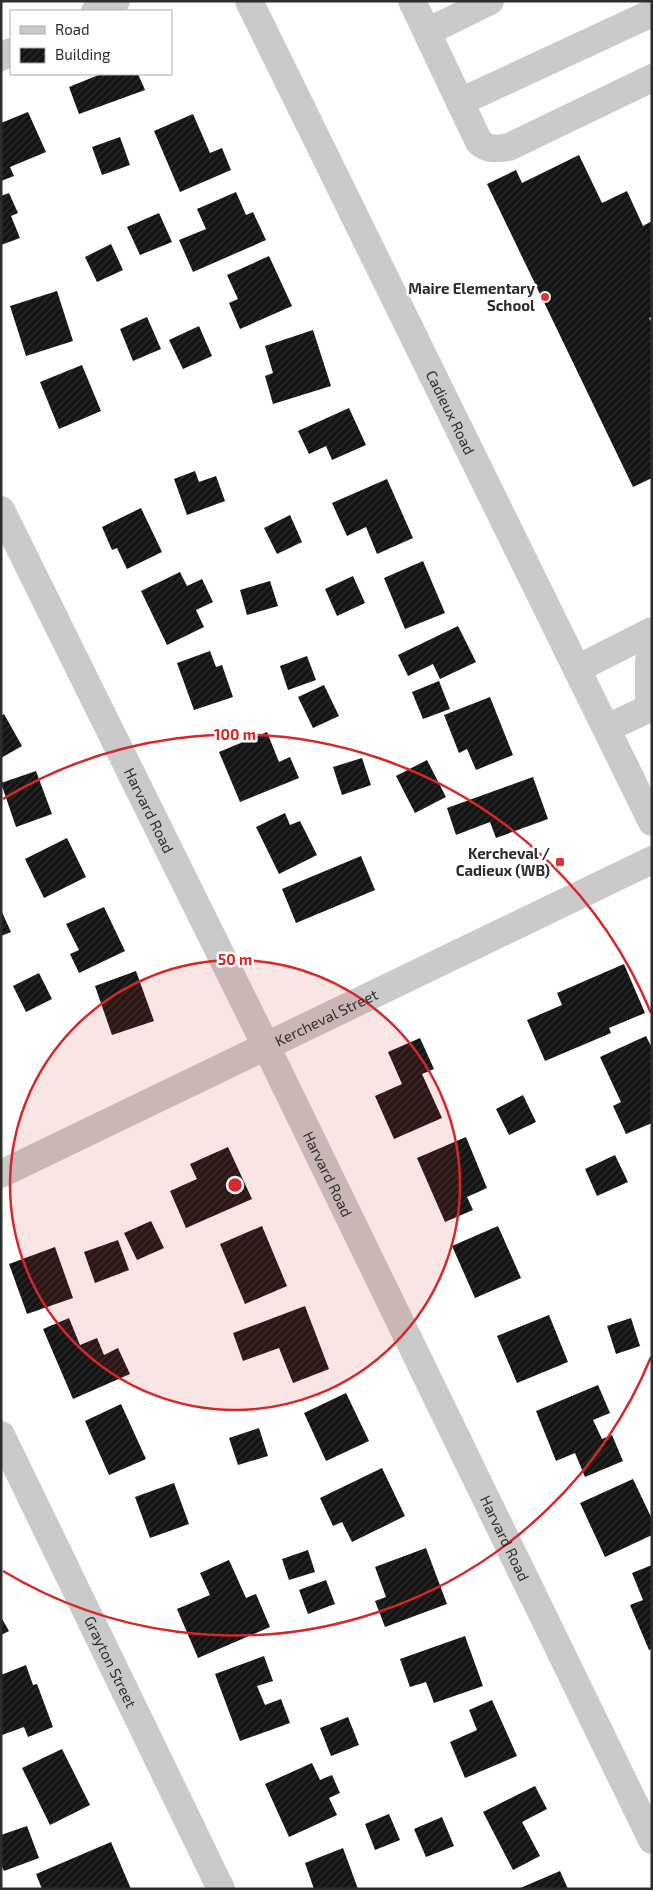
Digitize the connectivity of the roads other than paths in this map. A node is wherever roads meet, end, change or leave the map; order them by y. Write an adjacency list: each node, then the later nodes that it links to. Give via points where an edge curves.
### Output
1 (116, 1): 7 (street)
2 (249, 1): 15 (street, Cadieux Road)
3 (412, 1): 9 (street)
4 (490, 1): 9 (street)
5 (650, 1): 6 (street)
6 (652, 5)
7 (97, 10)
8 (652, 13): 11 (street)
9 (428, 32): 11 (street)
10 (652, 78): 11 (street, via 501,148 484,147 479,142)
11 (460, 102)
12 (1, 510): 20 (street, Harvard Road)
13 (652, 631): 15 (street)
14 (652, 658): 16 (street, via 649,661)
15 (577, 669): 17 (street, Cadieux Road)
16 (650, 708): 17 (street)
17 (608, 728): 18 (street, Cadieux Road)
18 (652, 822)
19 (652, 860): 20 (street, Kercheval Street)
20 (266, 1046): 21 (street, Kercheval Street); 23 (street, Harvard Road)
21 (1, 1174)
22 (1, 1435): 24 (street, Grayton Street)
23 (652, 1840)
24 (221, 1889)

